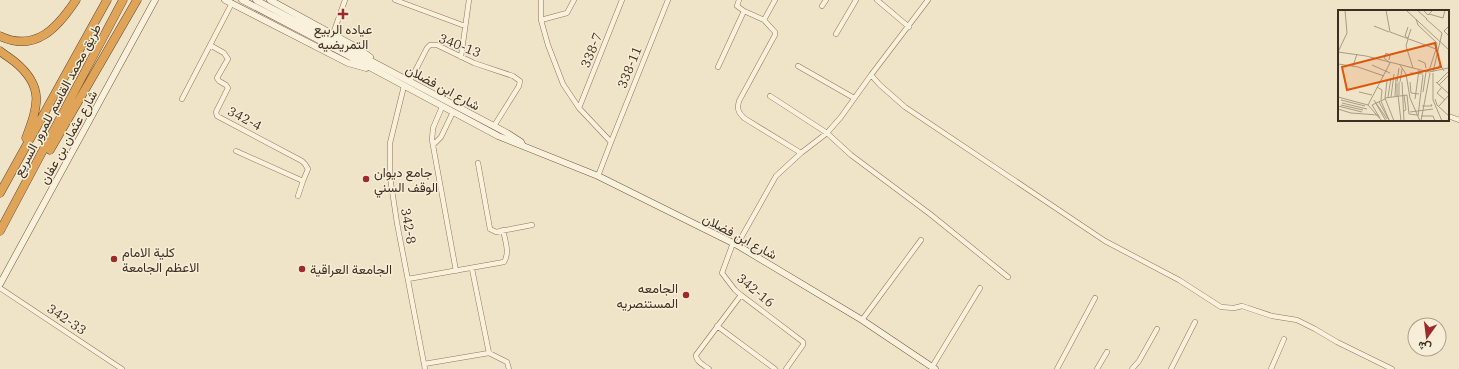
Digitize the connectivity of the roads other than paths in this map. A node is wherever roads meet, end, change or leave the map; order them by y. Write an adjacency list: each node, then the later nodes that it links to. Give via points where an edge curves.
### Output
1 (76, 0): 32 (highway, via 58,25 42,36 20,42)
2 (108, 0): 59 (highway, طريق محمد القاسم للمرور السريع)
3 (123, 0): 61 (highway, طريق محمد القاسم للمرور السريع)
4 (137, 0): 61 (highway, via 48,152)
5 (155, 0): 75 (street, شارع عثمان بن عفان)
6 (226, 0): 23 (street)
7 (242, 0): 35 (street)
8 (256, 0): 35 (street)
9 (270, 0): 30 (street)
10 (345, 0): 30 (street)
11 (395, 0): 28 (street)
12 (469, 0): 28 (street)
13 (541, 0): 26 (street)
14 (574, 0): 26 (street, via 567,13)
15 (622, 0): 48 (street, 338-7)
16 (668, 0): 54 (street, 338-11)
17 (740, 0): 25 (street, via 737,6)
18 (775, 0): 27 (street)
19 (826, 0): 24 (street)
20 (856, 0): 31 (street)
21 (877, 0): 29 (street)
22 (928, 0): 29 (street)
23 (232, 3): 33 (street); 40 (street, via 348,62)
24 (822, 6)
25 (744, 11): 27 (street); 39 (street)
26 (541, 20): 48 (street, via 563,84)
27 (764, 20): 58 (street, via 775,35 737,108 744,118)
28 (465, 26): 36 (street)
29 (909, 26): 41 (street)
30 (333, 34): 37 (street, via 362,50)
31 (836, 34)
32 (0, 36)
33 (210, 44): 46 (street); 63 (street, 342-4, via 224,53 228,59 217,78 228,88 216,112 217,116 302,161 308,169)
34 (0, 51): 59 (highway, via 26,73 36,97 36,112)
35 (351, 53): 37 (street, شارع ابن فضلان); 40 (street, شارع ابن فضلان)
36 (461, 57): 42 (street, 340-13, via 436,45 430,45); 52 (street, 340-13, via 520,81)
37 (377, 63): 42 (street, شارع ابن فضلان)
38 (798, 66): 45 (street)
39 (718, 67)
40 (373, 70): 43 (street, شارع ابن فضلان)
41 (871, 75): 45 (street); 99 (street, via 905,106 1105,241 1179,280 1221,307 1242,306 1272,316 1297,320)
42 (410, 81): 52 (street, شارع ابن فضلان)
43 (404, 86): 47 (street, شارع ابن فضلان); 74 (street, 342-8, via 390,142 389,164)
44 (770, 96): 53 (street)
45 (854, 98): 53 (street)
46 (182, 99)
47 (442, 107): 49 (street, شارع ابن فضلان); 56 (street, via 433,128)
48 (579, 108): 54 (street)
49 (453, 112): 55 (street, شارع ابن فضلان, via 503,138); 56 (street, via 440,138)
50 (1449, 116): 51 (street)
51 (1459, 120)
52 (494, 126): 55 (street, شارع ابن فضلان)
53 (827, 133): 58 (street); 73 (street, via 851,155)
54 (612, 142): 62 (street, 338-11)
55 (522, 144): 62 (street, شارع ابن فضلان)
56 (433, 145): 72 (street)
57 (236, 151): 63 (street)
58 (801, 153): 70 (street, via 776,176)
59 (17, 163): 64 (highway, طريق محمد القاسم للمرور السريع)
60 (478, 163): 67 (street, via 490,229 496,232)
61 (29, 176): 68 (highway, طريق محمد القاسم للمرور السريع)
62 (598, 176): 70 (street, شارع ابن فضلان)
63 (304, 181): 65 (street)
64 (0, 193)
65 (298, 196)
66 (532, 225): 67 (street)
67 (503, 230): 71 (street, via 507,253 504,262)
68 (0, 231)
69 (921, 240): 80 (street)
70 (735, 244): 78 (street, 342-16, via 722,274); 80 (street, شارع ابن فضلان)
71 (472, 269): 72 (street); 86 (street)
72 (456, 271): 74 (street)
73 (1008, 277)
74 (408, 279): 87 (street, 342-8)
75 (0, 284)
76 (0, 288): 89 (street, 342-33)
77 (980, 288): 88 (street)
78 (740, 295): 82 (street); 93 (street, 342-16, via 803,342)
79 (1095, 298): 94 (street)
80 (862, 320): 88 (street, شارع ابن فضلان)
81 (1195, 322): 97 (street)
82 (718, 326): 91 (street, via 696,355 696,358); 92 (street)
83 (1157, 329): 96 (street)
84 (1284, 339): 98 (street)
85 (1107, 352): 95 (street)
86 (489, 353): 87 (street); 90 (street, via 507,362)
87 (425, 366)
88 (933, 368)
89 (122, 369)
90 (509, 369)
91 (709, 369)
92 (775, 369)
93 (786, 369)
94 (1057, 369)
95 (1098, 369)
96 (1132, 369)
97 (1171, 369)
98 (1271, 369)
99 (1392, 369)

